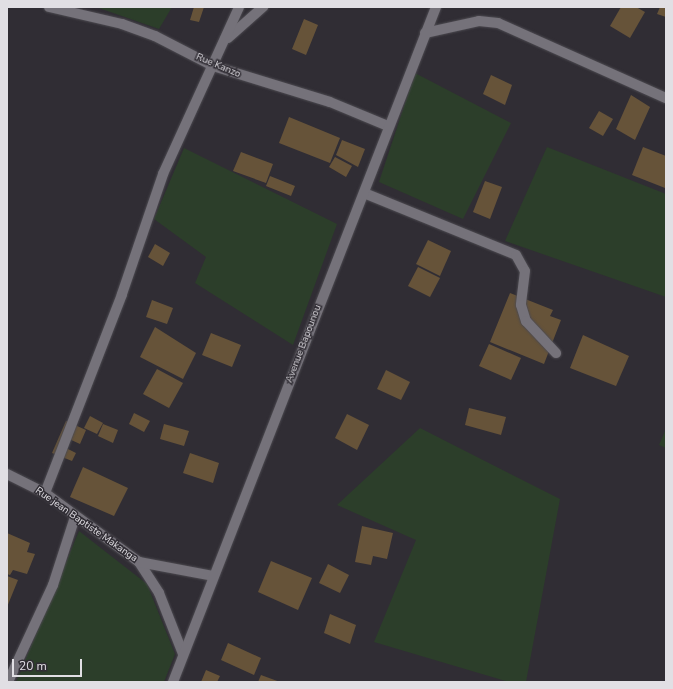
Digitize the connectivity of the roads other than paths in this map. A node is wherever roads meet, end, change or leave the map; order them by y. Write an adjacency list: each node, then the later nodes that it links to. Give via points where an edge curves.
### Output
1 (49, 7): 7 (street, Rue Kanzo, via 155,36)
2 (238, 7): 6 (street)
3 (262, 7): 6 (street)
4 (436, 7): 5 (street, Avenue Bapounou)
5 (425, 33): 8 (street, via 479,21 498,23); 9 (street, Avenue Bapounou)
6 (225, 41): 7 (street)
7 (213, 66): 9 (street, Rue Kanzo, via 330,102); 13 (street, via 163,174 122,294)
8 (666, 98)
9 (388, 126): 10 (street, Avenue Bapounou)
10 (364, 193): 11 (street, via 516,255 525,271 521,305 526,321); 16 (street, Avenue Bapounou)
11 (556, 353)
12 (7, 474): 13 (street, Rue jean Baptiste Makanga)
13 (45, 494): 14 (street, Rue jean Baptiste Makanga)
14 (75, 517): 15 (street, Rue jean Baptiste Makanga); 18 (street, via 53,585)
15 (139, 562): 16 (street); 17 (street, Rue jean Baptiste Makanga, via 159,593)
16 (213, 576): 17 (street, Avenue Bapounou)
17 (183, 654): 19 (street, Avenue Bapounou)
18 (8, 682)
19 (173, 682)

